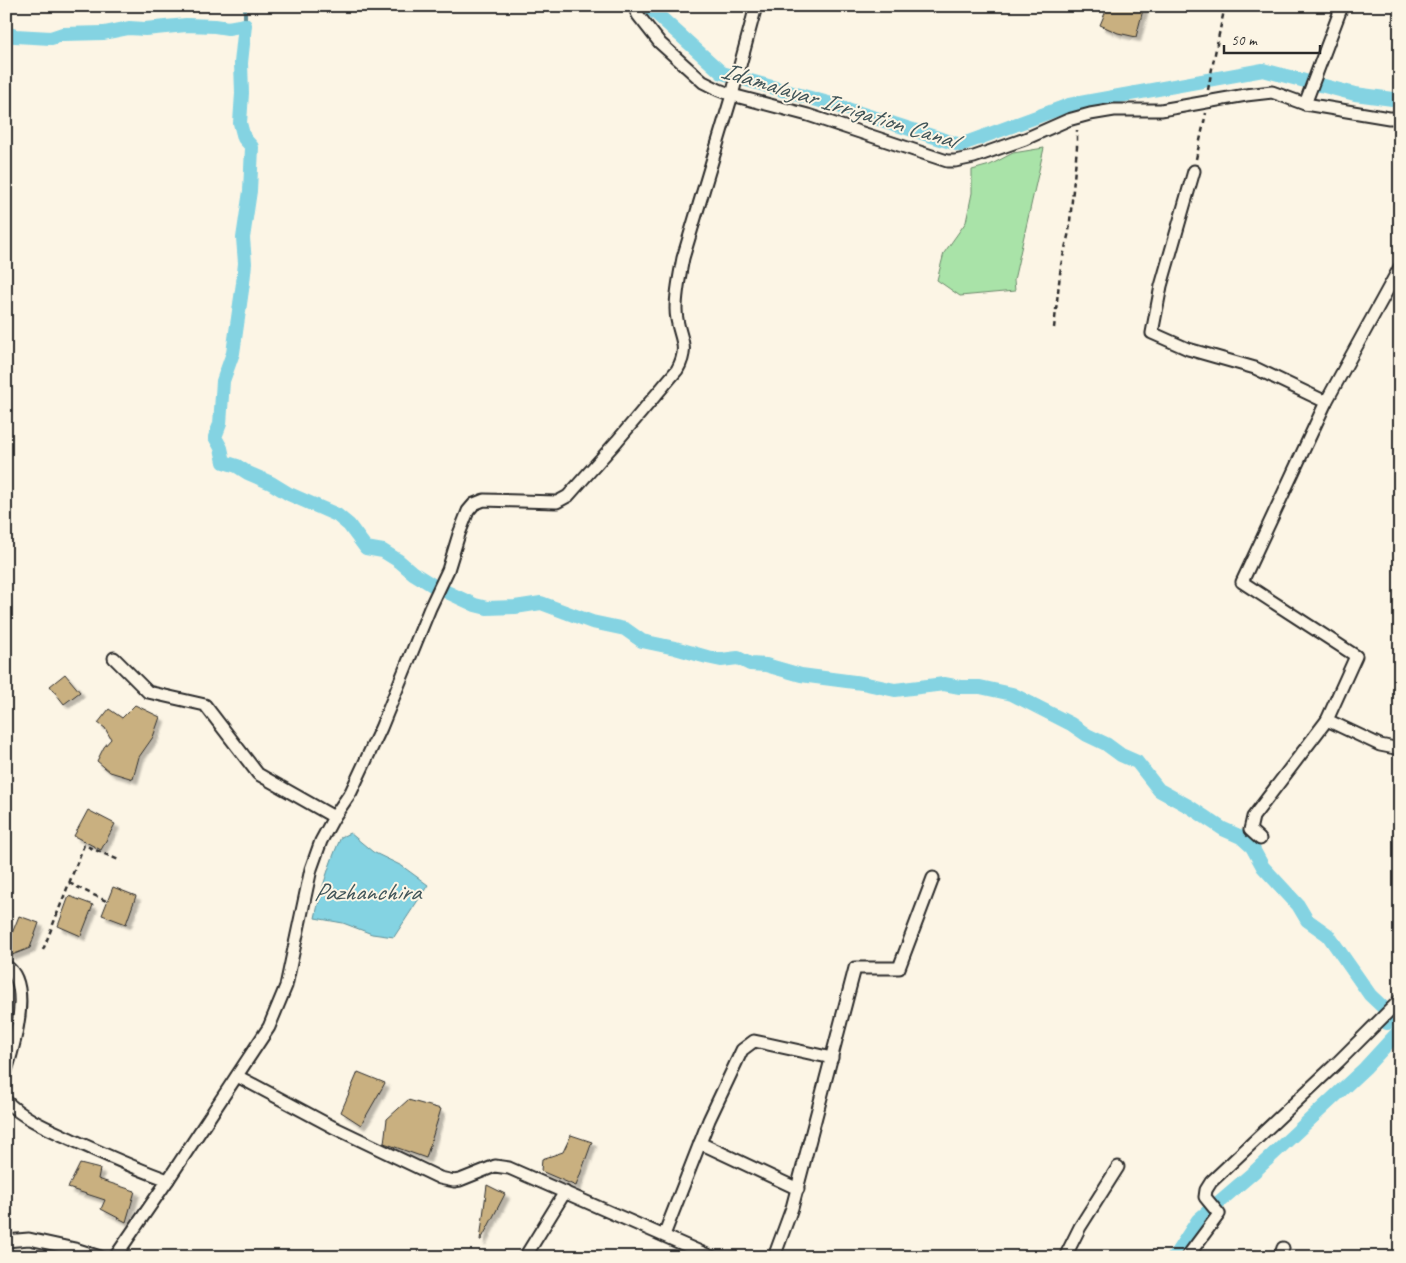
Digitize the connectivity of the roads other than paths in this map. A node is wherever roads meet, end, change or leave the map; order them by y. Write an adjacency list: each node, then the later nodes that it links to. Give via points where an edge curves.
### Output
1 (634, 6): 4 (street, via 660,43 703,82)
2 (756, 6): 4 (street)
3 (1342, 6): 5 (street)
4 (732, 95): 5 (street, via 808,115 947,161 974,157 1068,120 1114,110 1161,110 1207,99 1272,92); 13 (street, via 683,258 678,285 676,310 684,359 568,496 556,502 484,500 468,511 444,580 381,728 351,792)
5 (1306, 104): 6 (street)
6 (1400, 118)
7 (1194, 171): 9 (street, via 1161,286 1152,333 1188,349 1255,368)
8 (1400, 267): 9 (street)
9 (1326, 402): 11 (street, via 1242,582 1356,656)
10 (114, 658): 13 (street, via 148,692 205,705 258,774)
11 (1328, 720): 12 (street, via 1380,745); 14 (street, via 1253,817 1250,830)
12 (1400, 749)
13 (334, 817): 20 (street, via 311,869 286,986 269,1027)
14 (1260, 839)
15 (933, 878): 18 (street, via 899,968 855,968)
16 (6, 966): 19 (street, via 18,982 21,1006)
17 (1397, 1003): 35 (street, via 1210,1182 1205,1197 1219,1214)
18 (832, 1058): 22 (street, via 754,1041 742,1050); 25 (street)
19 (6, 1071)
20 (237, 1076): 24 (street); 26 (street, via 440,1178 460,1180 501,1166)
21 (6, 1100): 24 (street, via 45,1127 131,1167)
22 (700, 1143): 25 (street); 27 (street)
23 (1118, 1168): 34 (street)
24 (168, 1180): 30 (street)
25 (798, 1188): 33 (street)
26 (564, 1192): 27 (street); 31 (street)
27 (664, 1235): 32 (street)
28 (6, 1241): 29 (street, via 29,1239)
29 (100, 1257)
30 (115, 1257)
31 (525, 1257)
32 (712, 1257)
33 (774, 1257)
34 (1065, 1257)
35 (1187, 1257)

